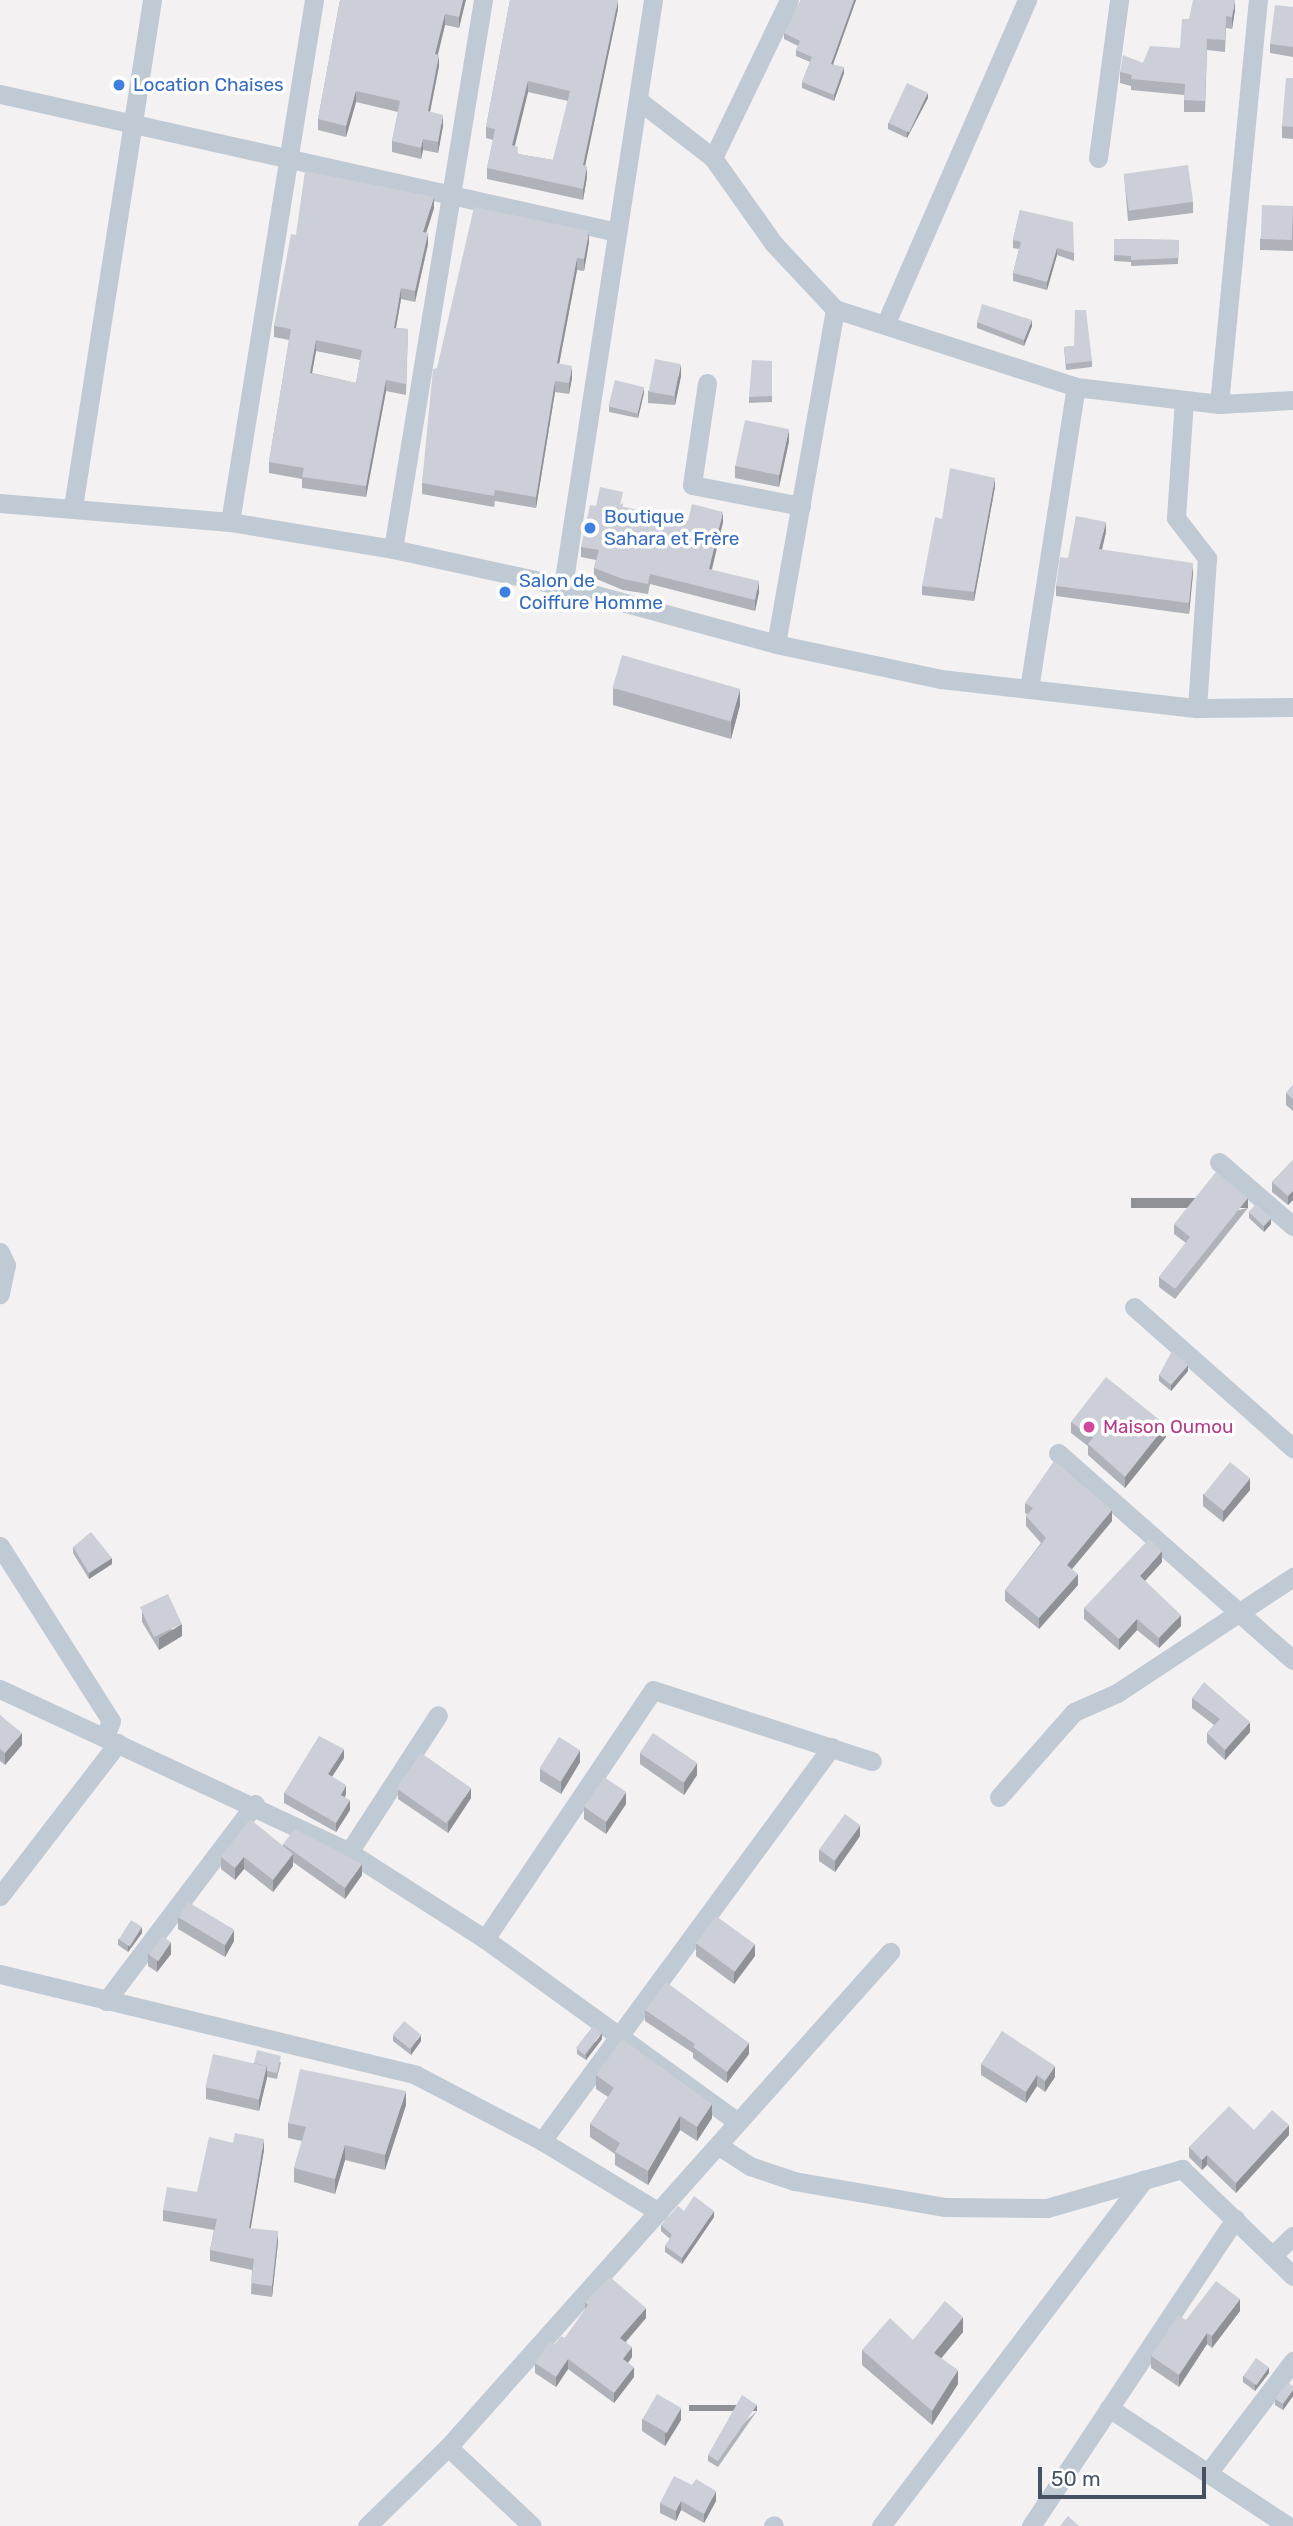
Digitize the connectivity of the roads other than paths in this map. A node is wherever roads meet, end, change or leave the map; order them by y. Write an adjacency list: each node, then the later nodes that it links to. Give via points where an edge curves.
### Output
1 (152, 0): 11 (street)
2 (314, 0): 14 (street)
3 (483, 0): 15 (street)
4 (653, 0): 10 (street)
5 (789, 0): 12 (street)
6 (1027, 0): 18 (street)
7 (1119, 0): 13 (street)
8 (1258, 0): 23 (street)
9 (0, 94): 11 (street)
10 (638, 100): 12 (street); 16 (street)
11 (133, 124): 14 (street); 26 (street)
12 (713, 158): 17 (street, via 774,244)
13 (1098, 158)
14 (289, 159): 15 (street); 27 (street)
15 (451, 195): 16 (street); 28 (street)
16 (617, 232): 29 (street)
17 (835, 309): 18 (street); 25 (street)
18 (885, 325): 20 (street)
19 (707, 383): 25 (street, via 692,485)
20 (1076, 387): 21 (street); 31 (street)
21 (1184, 400): 23 (street); 33 (street, via 1176,517 1207,558)
22 (1293, 400): 23 (street)
23 (1219, 404)
24 (0, 503): 26 (street)
25 (800, 506): 30 (street)
26 (73, 508): 27 (street)
27 (230, 522): 28 (street)
28 (393, 549): 29 (street)
29 (563, 586): 30 (street)
30 (776, 644): 31 (street, via 942,679)
31 (1029, 689): 33 (street)
32 (1293, 707): 33 (street)
33 (1197, 708)
34 (1219, 1162): 35 (street)
35 (1293, 1226)
36 (0, 1252): 37 (street, via 6,1265)
37 (0, 1294)
38 (1133, 1307): 39 (street)
39 (1293, 1448)
40 (1058, 1453): 43 (street)
41 (0, 1546): 47 (street, via 111,1721)
42 (1293, 1577): 43 (street)
43 (1239, 1613): 44 (street); 50 (street, via 1116,1693 1074,1712)
44 (1293, 1660)
45 (0, 1689): 47 (street)
46 (438, 1715): 52 (street)
47 (112, 1740): 51 (street); 53 (street)
48 (831, 1747): 49 (street); 54 (street, via 653,1690); 58 (street)
49 (873, 1761)
50 (999, 1797)
51 (255, 1804): 52 (street); 57 (street)
52 (349, 1852): 54 (street)
53 (0, 1896)
54 (485, 1939): 58 (street)
55 (890, 1952): 59 (street)
56 (0, 1974): 57 (street)
57 (106, 2001): 60 (street, via 416,2075)
58 (619, 2036): 59 (street); 60 (street)
59 (738, 2122): 61 (street)
60 (542, 2141): 63 (street)
61 (719, 2146): 62 (street, via 750,2166 794,2181 944,2207 1047,2208); 63 (street)
62 (1144, 2180): 64 (street, via 1182,2169); 74 (street)
63 (659, 2212): 70 (street)
64 (1235, 2219): 66 (street); 69 (street)
65 (1293, 2236): 66 (street)
66 (1272, 2256): 67 (street)
67 (1293, 2276)
68 (1293, 2361): 71 (street)
69 (1110, 2408): 71 (street); 75 (street)
70 (448, 2446): 72 (street); 73 (street)
71 (1208, 2473): 76 (street)
72 (367, 2526)
73 (532, 2526)
74 (881, 2526)
75 (1031, 2526)
76 (1288, 2526)

